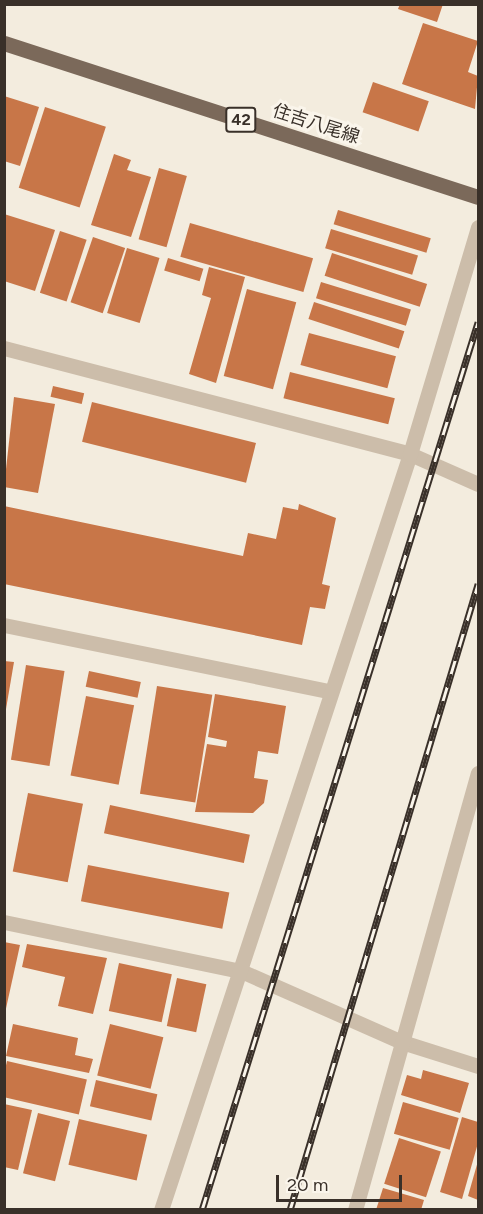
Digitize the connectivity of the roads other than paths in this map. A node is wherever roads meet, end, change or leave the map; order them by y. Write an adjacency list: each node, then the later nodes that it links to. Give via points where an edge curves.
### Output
1 (4, 43): 2 (main road, 住吉八尾線 / 42)
2 (478, 197)
3 (478, 227): 5 (street)
4 (4, 348): 5 (street)
5 (410, 454): 6 (street); 8 (street)
6 (478, 484)
7 (4, 625): 8 (street)
8 (327, 691): 11 (street)
9 (478, 775): 12 (street)
10 (4, 922): 11 (street)
11 (241, 971): 12 (street); 14 (street)
12 (402, 1042): 13 (street); 15 (street)
13 (478, 1066)
14 (160, 1209)
15 (355, 1209)

